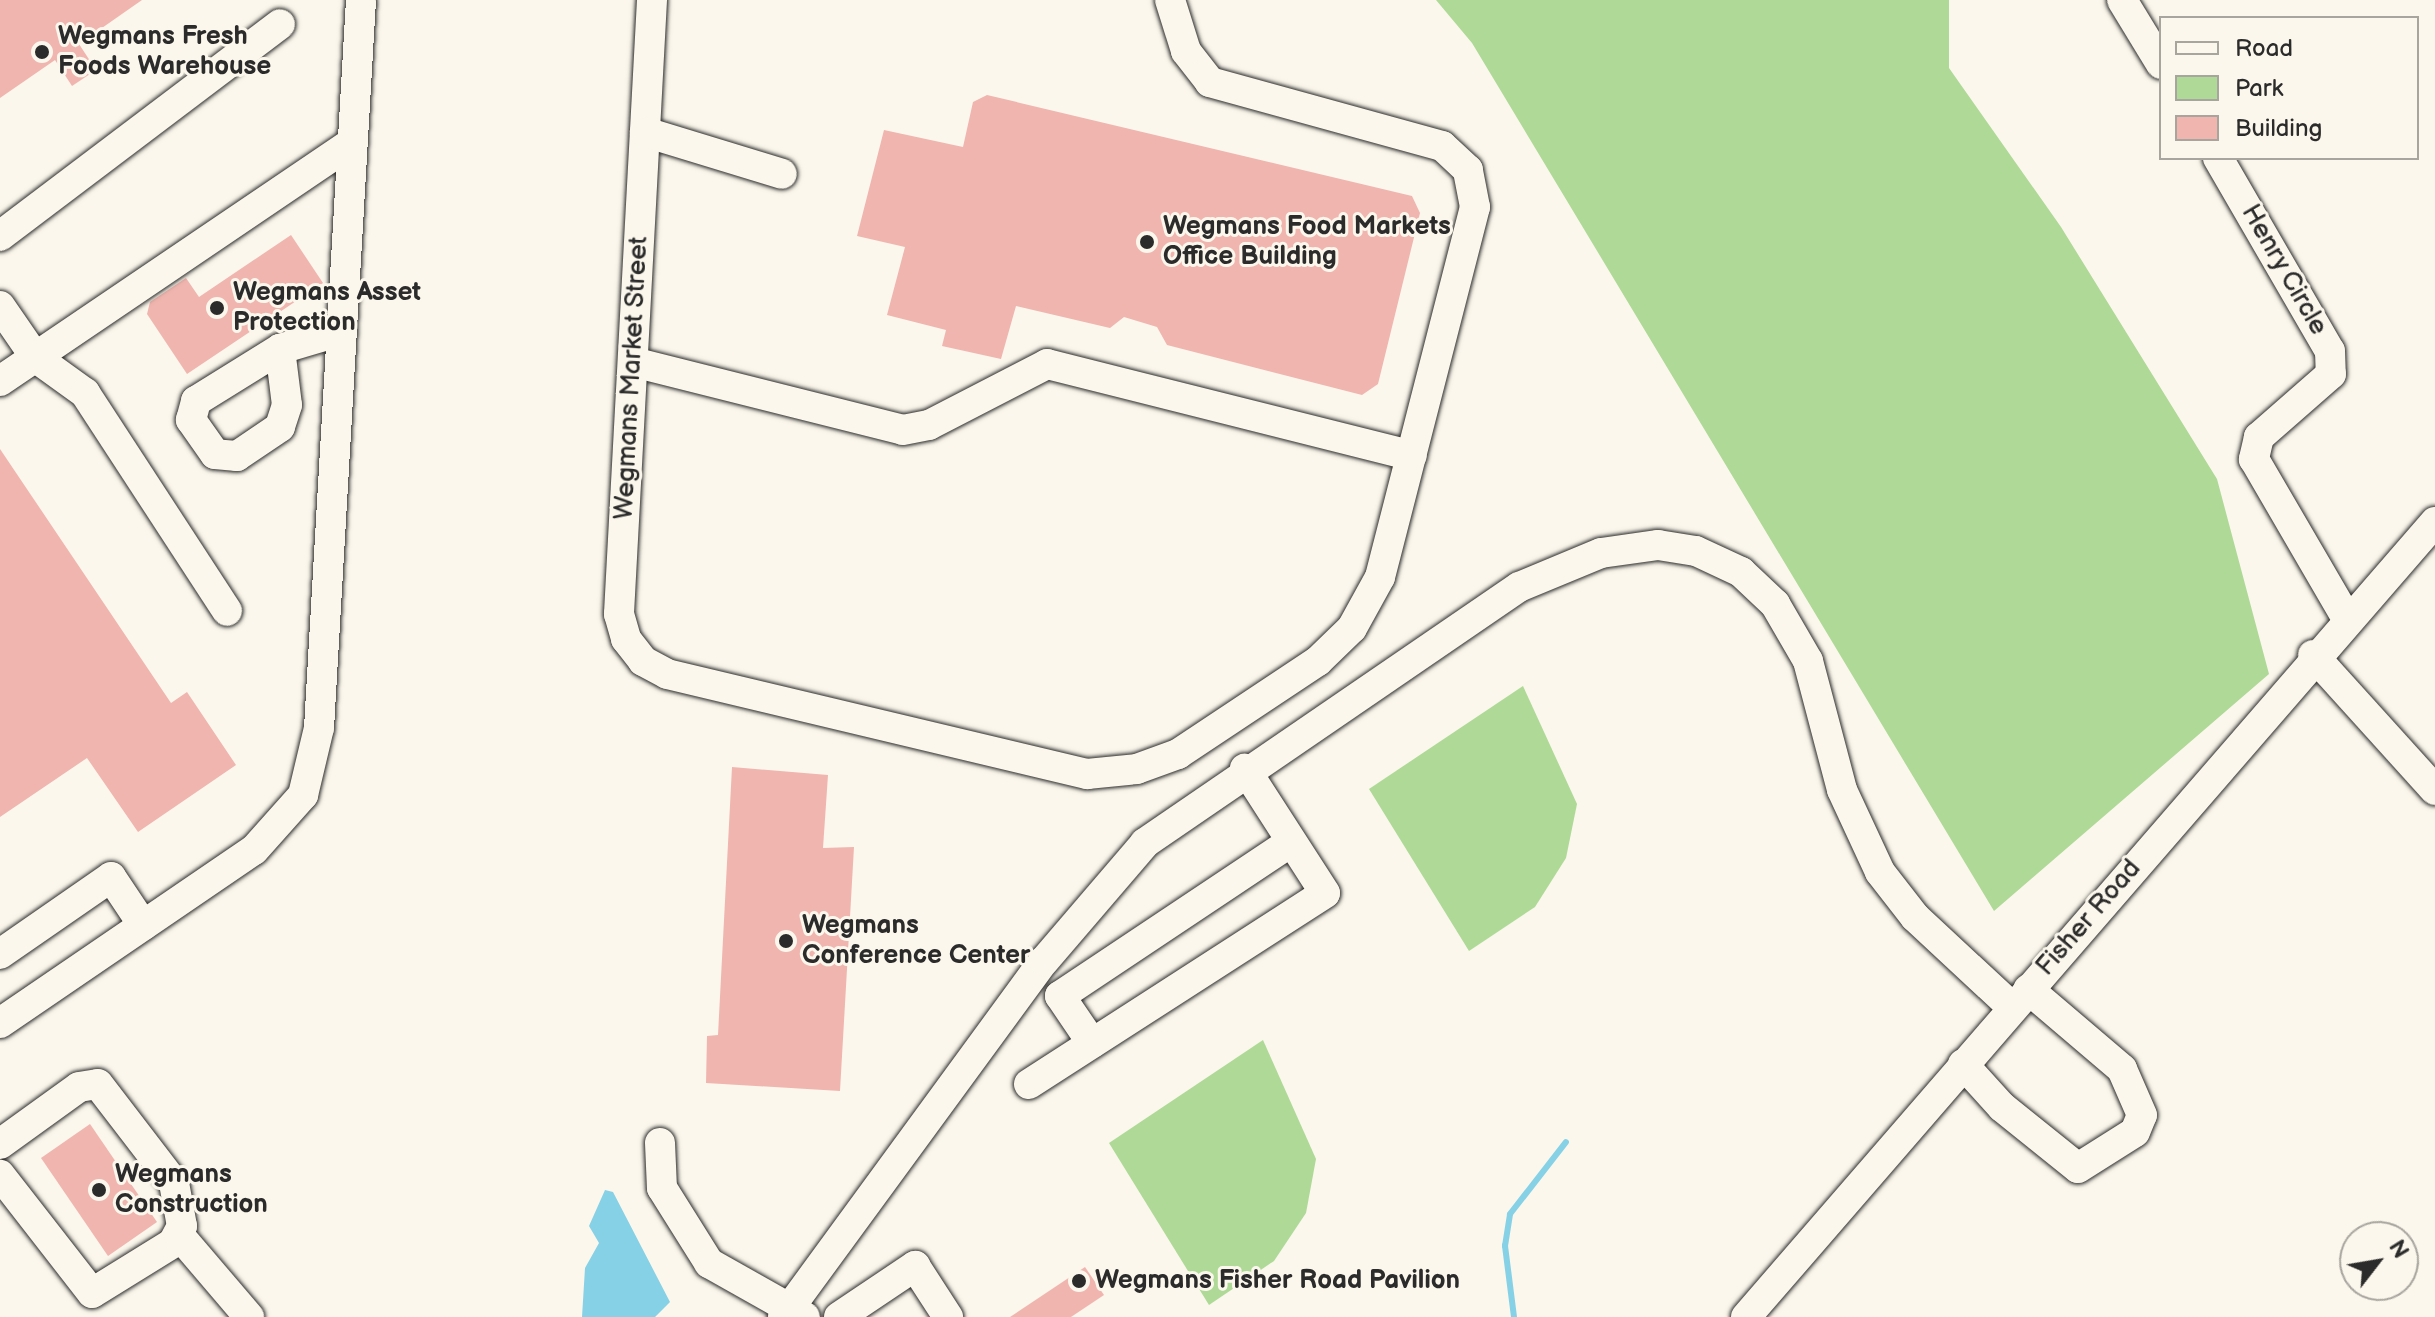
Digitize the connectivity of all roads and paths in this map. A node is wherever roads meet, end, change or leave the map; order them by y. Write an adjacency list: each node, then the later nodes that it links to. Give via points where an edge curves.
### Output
1 (361, 0): 8 (street)
2 (652, 0): 7 (street, Wegmans Market Street)
3 (1170, 0): 18 (street, Wegmans Market Street, via 1186,51 1210,82 1442,146 1468,170 1475,207)
4 (2122, 0): 6 (street)
5 (280, 24): 11 (street)
6 (2159, 61)
7 (645, 132): 10 (street); 16 (street, Wegmans Market Street)
8 (352, 143): 13 (street); 15 (street)
9 (2219, 160): 21 (street, Henry Circle, via 2330,351 2331,374 2259,437 2254,459)
10 (782, 174)
11 (0, 236)
12 (0, 306): 15 (street)
13 (341, 331): 14 (street); 28 (street, via 313,768 285,822)
14 (280, 349)
15 (35, 357): 17 (street); 20 (street, via 85,393)
16 (633, 362): 18 (street, via 903,430 929,425 1047,364); 23 (street, Wegmans Market Street, via 619,614 643,661 727,688 1059,772 1137,769)
17 (0, 381)
18 (1412, 456): 23 (street, Wegmans Market Street, via 1380,577 1352,628 1318,661)
19 (2435, 522): 21 (street, Fisher Road)
20 (227, 611)
21 (2346, 617): 22 (street, Fisher Road)
22 (2313, 655): 25 (street); 32 (street, Fisher Road)
23 (1178, 754): 26 (street)
24 (1245, 769): 26 (street); 27 (street); 32 (street, via 1546,572 1633,546 1696,551 1741,572 1787,620 1808,661 1842,790 1880,872 1915,917)
25 (2435, 790)
26 (1206, 795): 30 (street, via 1114,874)
27 (1291, 842): 31 (street); 34 (street, via 1325,893)
28 (143, 925): 29 (street, via 111,877); 33 (street)
29 (0, 954)
30 (1032, 978): 31 (street); 42 (street)
31 (1060, 996): 34 (street)
32 (2020, 998): 35 (street, Fisher Road); 35 (street, via 2122,1069 2142,1115 2135,1132 2078,1168 2002,1107)
33 (0, 1023)
34 (1092, 1043): 36 (street)
35 (1963, 1064): 46 (street, Fisher Road)
36 (1029, 1084)
37 (660, 1143): 42 (street, via 659,1176 686,1236 720,1272)
38 (0, 1144): 40 (street, via 79,1087 98,1084 174,1183 182,1211)
39 (0, 1175): 40 (street, via 92,1293)
40 (179, 1235): 43 (street)
41 (878, 1306): 44 (street); 45 (street, via 915,1266)
42 (793, 1314)
43 (249, 1317)
44 (839, 1317)
45 (948, 1317)
46 (1746, 1317)

